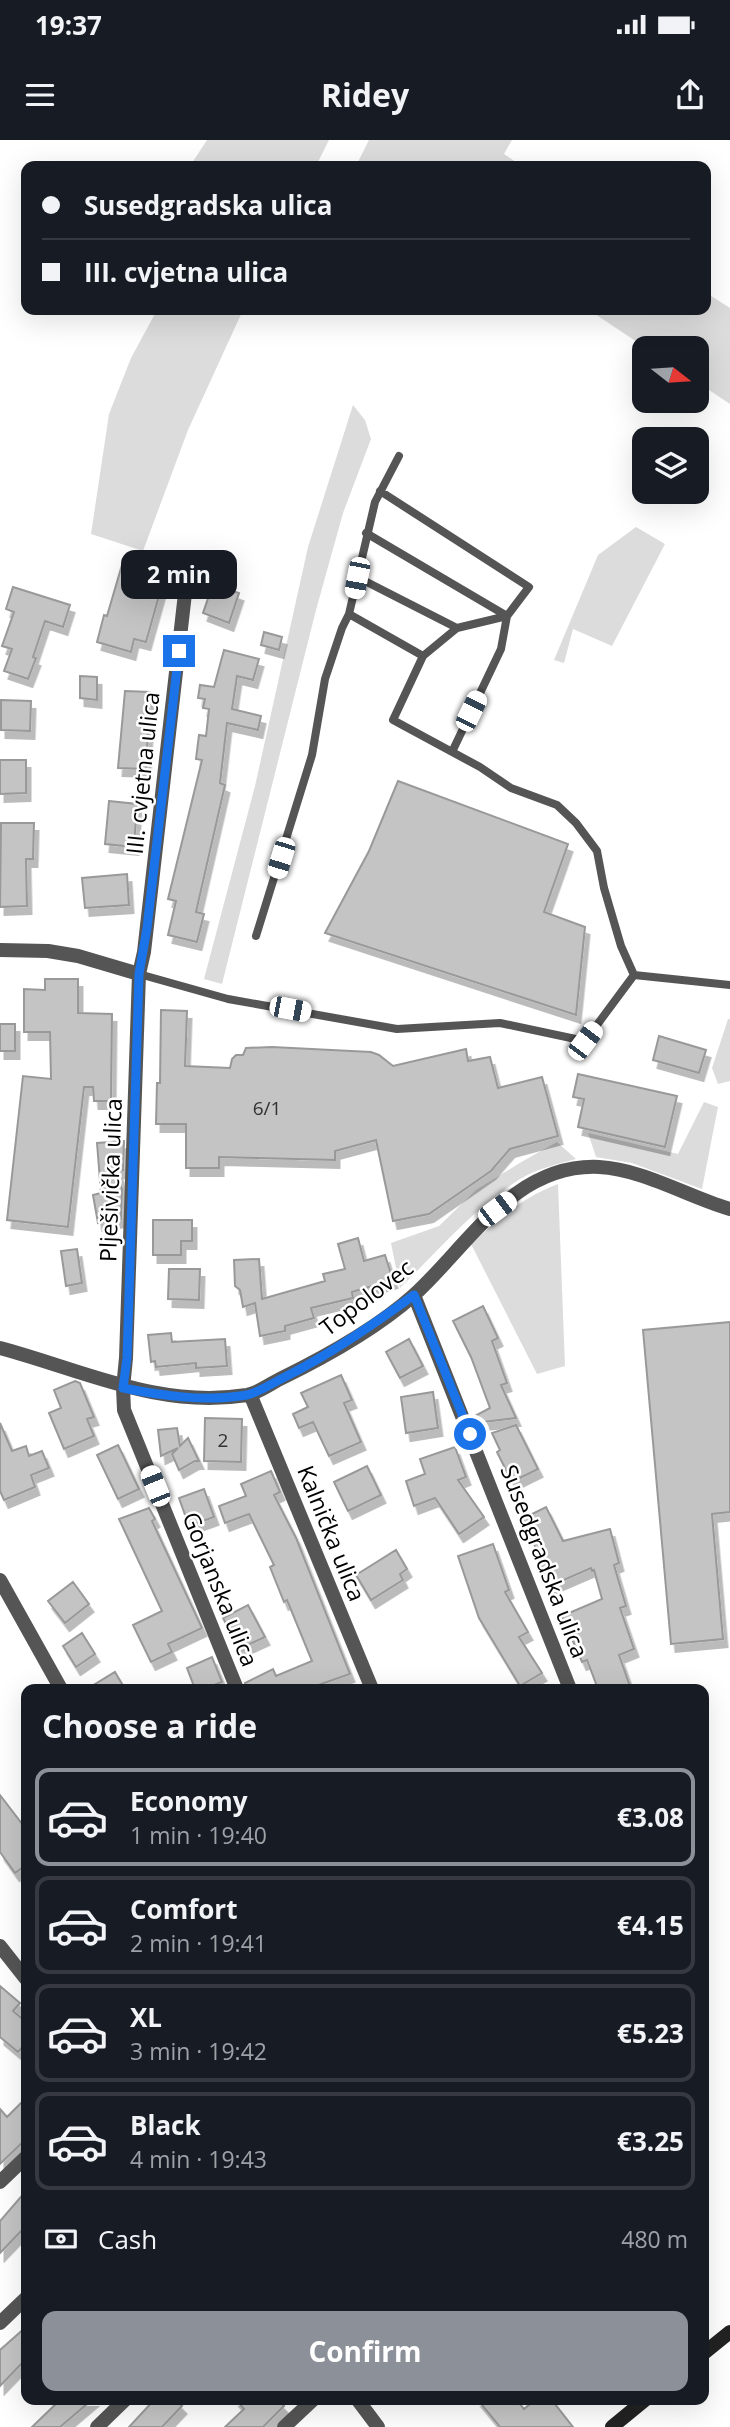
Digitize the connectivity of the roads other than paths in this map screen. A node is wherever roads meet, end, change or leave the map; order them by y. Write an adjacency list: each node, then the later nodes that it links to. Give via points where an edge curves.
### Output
1 (399, 456): 2 (lane)
2 (380, 491): 3 (lane); 7 (lane, via 530,587)
3 (366, 533): 5 (lane); 7 (lane)
4 (187, 576): 13 (street, III. cvjetna ulica)
5 (357, 578): 6 (lane); 8 (lane)
6 (349, 614): 9 (lane); 11 (lane, via 325,679 313,755)
7 (507, 616): 8 (lane); 10 (lane, via 501,649)
8 (457, 628): 9 (lane)
9 (423, 656): 10 (lane, via 393,720)
10 (452, 752): 14 (lane, via 511,788 557,805 576,823 597,851 621,946)
11 (256, 936)
12 (0, 950): 13 (street, via 58,953)
13 (139, 974): 14 (lane, via 228,999 397,1029 500,1023 585,1041); 19 (street, Plješivička ulica)
14 (634, 975): 15 (lane)
15 (730, 985)
16 (730, 1209): 17 (street, Topolovec, via 600,1167 551,1175 497,1209)
17 (414, 1295): 20 (street, Topolovec, via 316,1361); 25 (street, Susedgradska ulica)
18 (0, 1348): 19 (street, Topolovec)
19 (123, 1388): 20 (street, Topolovec, via 212,1398); 23 (street, Gorjanska ulica, via 124,1410)
20 (250, 1394): 24 (street, Kalnička ulica)
21 (0, 1580): 22 (street)
22 (58, 1684)
23 (235, 1684)
24 (370, 1684)
25 (568, 1684)
26 (0, 1946): 27 (street)
27 (21, 1973)
28 (21, 2162): 29 (street)
29 (0, 2182)
30 (21, 2303): 31 (street)
31 (0, 2323)
32 (730, 2332): 33 (main road)
33 (709, 2349)
34 (120, 2405): 38 (street)
35 (308, 2405): 39 (street)
36 (362, 2405): 40 (street)
37 (639, 2405): 41 (main road)
38 (97, 2427)
39 (284, 2427)
40 (378, 2427)
41 (612, 2427)

